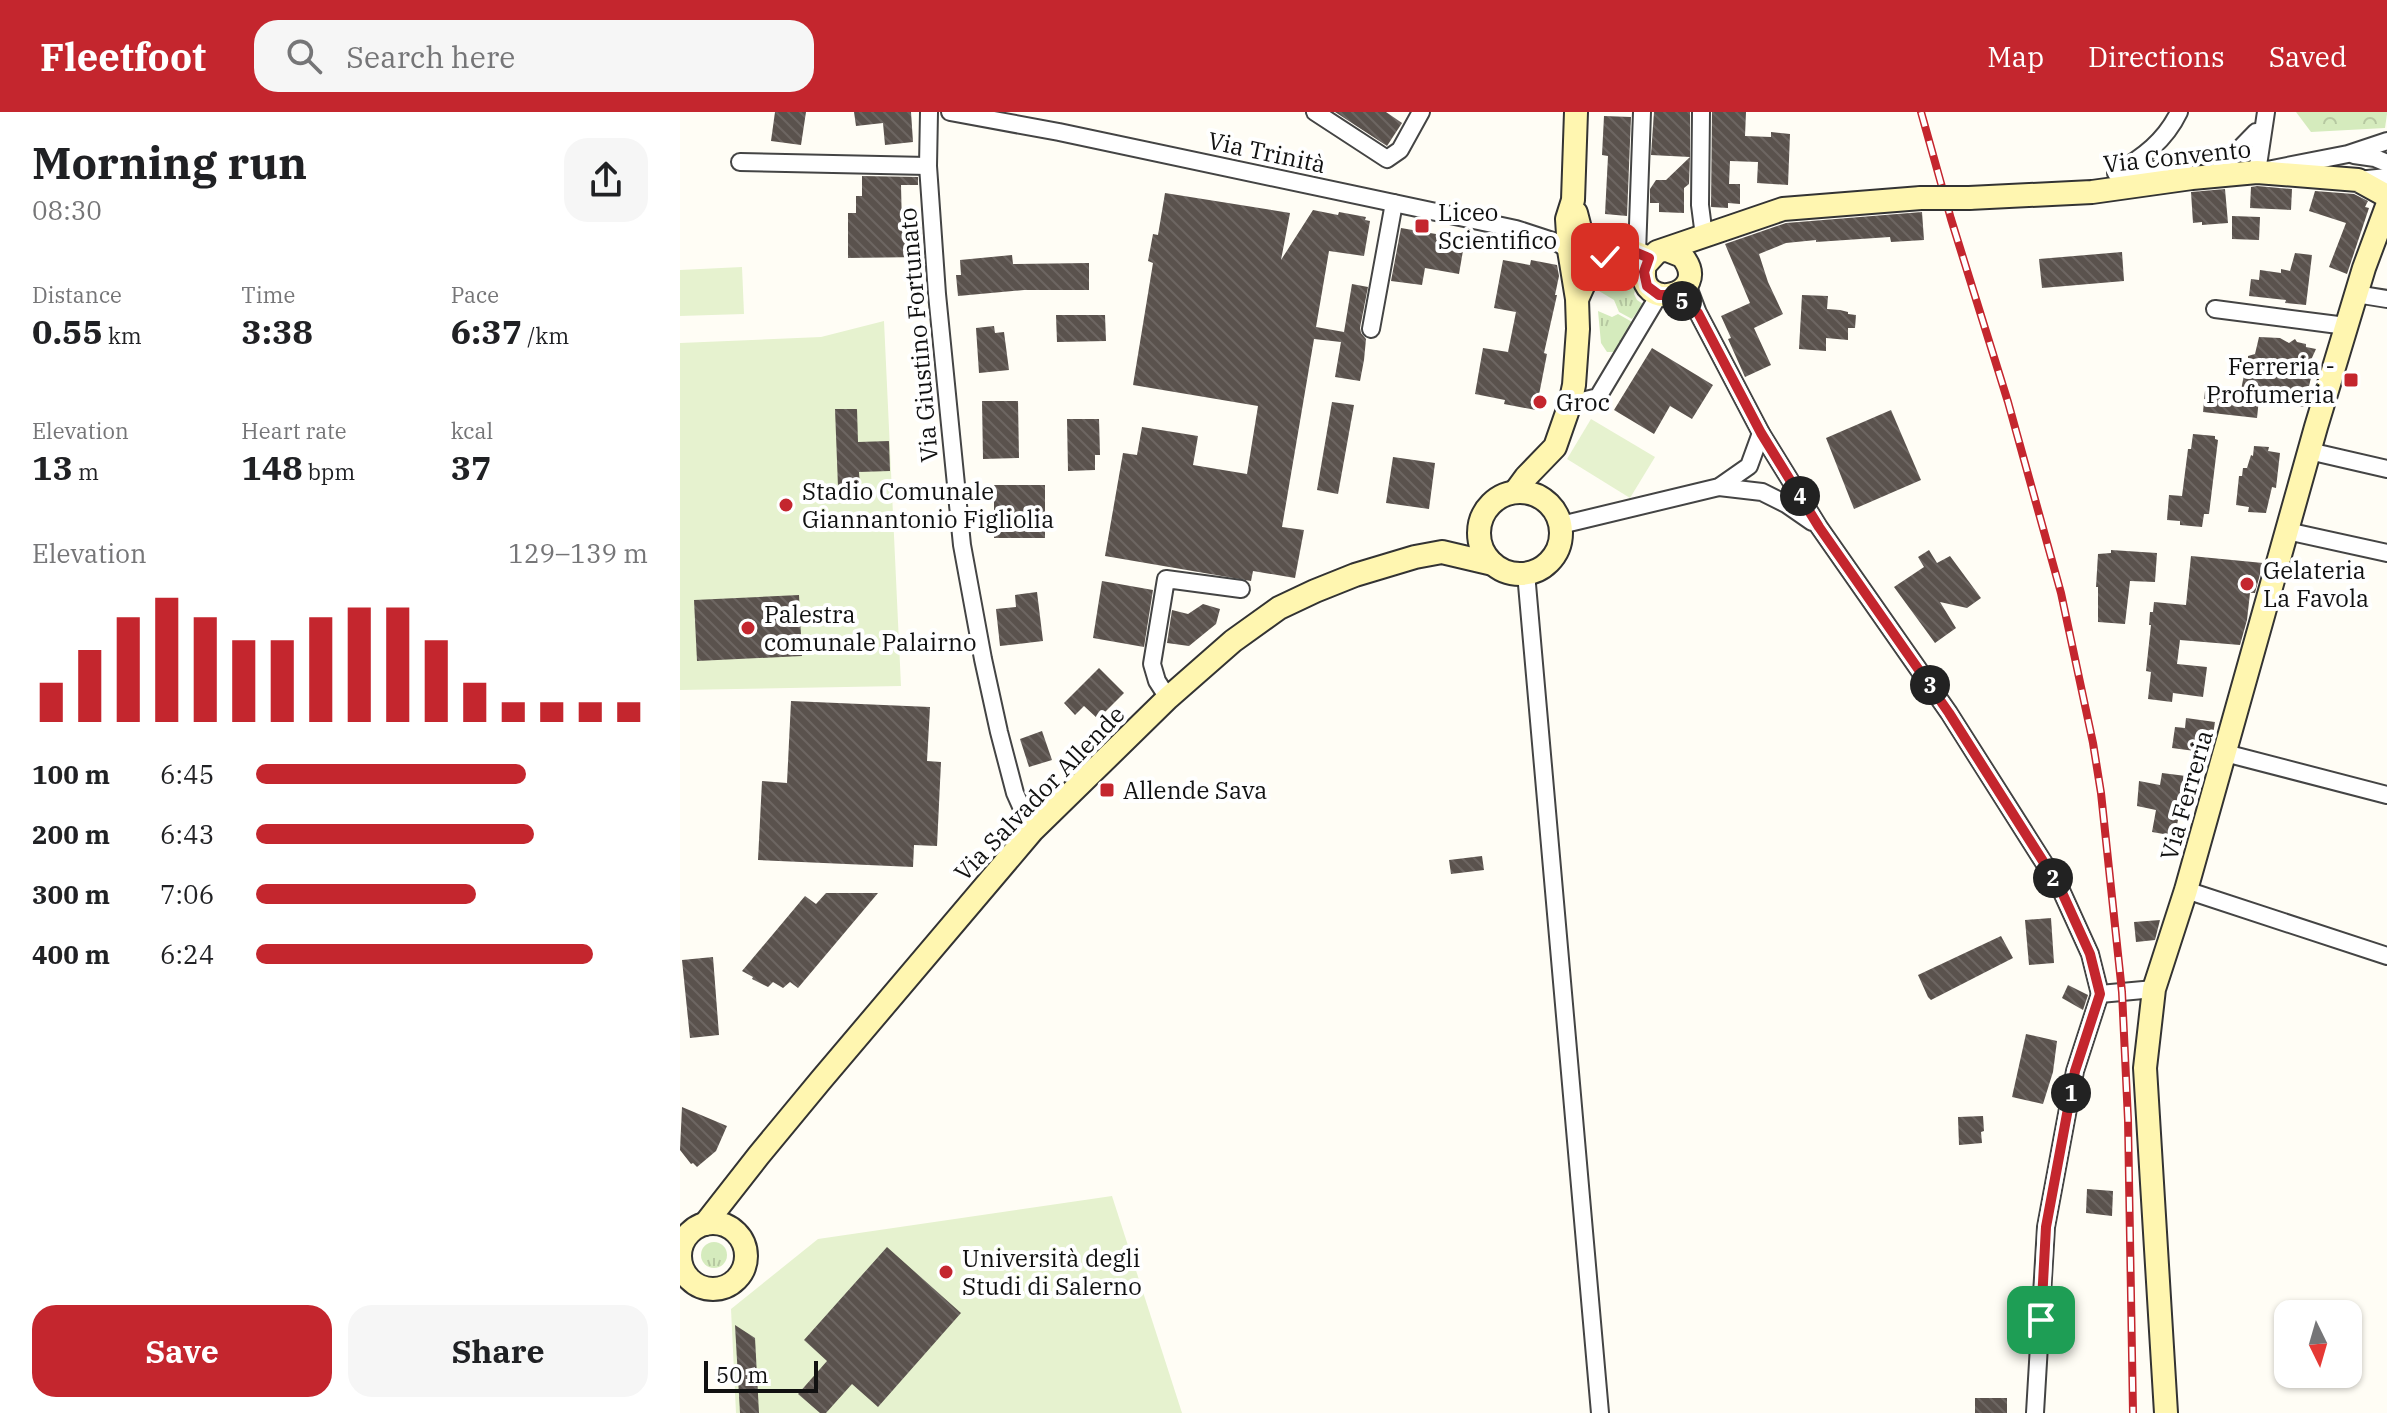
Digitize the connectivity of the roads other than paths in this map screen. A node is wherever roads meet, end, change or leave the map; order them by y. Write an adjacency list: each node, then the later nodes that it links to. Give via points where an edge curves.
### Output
1 (929, 112): 17 (street, Via Giustino Fortunato)
2 (950, 112): 27 (street, Via Trinità)
3 (1315, 112): 4 (street, via 1387,159 1400,150)
4 (1421, 112)
5 (1576, 112): 26 (street)
6 (1642, 112): 31 (street)
7 (1701, 112): 29 (street)
8 (2179, 112): 12 (street)
9 (2264, 112): 10 (street)
10 (2259, 132): 16 (street, via 2271,152); 19 (street); 21 (street)
11 (2387, 141): 13 (street)
12 (2148, 153): 18 (street); 20 (street)
13 (2348, 154): 15 (street); 16 (street)
14 (740, 162): 17 (street)
15 (2387, 163)
16 (2296, 165): 19 (street)
17 (928, 166): 57 (street, Via Giustino Fortunato, via 962,545 999,732 1015,793)
18 (2167, 169): 20 (street); 21 (street, via 2183,168)
19 (2255, 172): 21 (street, Via Convento); 23 (street, Via Convento)
20 (2116, 173): 24 (street)
21 (2203, 177): 24 (street, Via Convento)
22 (2387, 177): 23 (street)
23 (2358, 180): 25 (street, Via Convento)
24 (2092, 192): 29 (street, Via Convento, bridge, via 1783,209)
25 (2387, 196)
26 (1573, 200): 30 (street, via 1567,219); 31 (street, via 1583,240)
27 (1394, 203): 30 (street, Via Trinità, via 1516,229); 38 (street)
28 (2387, 206): 33 (street, Via Ferreria)
29 (1704, 236): 31 (street); 32 (street)
30 (1569, 250): 34 (street)
31 (1644, 252): 32 (street, via 1647,286); 32 (street, via 1682,256); 34 (street, via 1613,251 1588,273)
32 (1677, 285): 39 (street, via 1598,397); 40 (street, via 1698,313)
33 (2356, 294): 35 (street); 37 (street, Via Ferreria)
34 (1577, 299): 39 (street)
35 (2387, 299)
36 (2215, 309): 37 (street)
37 (2346, 326): 41 (street, Via Ferreria)
38 (1371, 329)
39 (1570, 404): 44 (street, via 1555,447)
40 (1761, 433): 43 (street, via 1749,466); 47 (street)
41 (2309, 451): 42 (street); 48 (street, Via Ferreria)
42 (2387, 469)
43 (1719, 487): 46 (street); 47 (street, via 1762,492)
44 (1515, 492): 45 (street, via 1494,501); 46 (street, via 1549,503)
45 (1481, 520): 49 (street, Via Salvador Allende); 51 (street, via 1481,544)
46 (1561, 525): 52 (street, via 1550,562)
47 (1819, 527): 61 (street, via 1949,713 2060,888 2090,954)
48 (2287, 531): 50 (street); 55 (street, Via Ferreria)
49 (1442, 552): 51 (street, Via Salvador Allende); 54 (street, Via Salvador Allende, via 1355,575 1279,608)
50 (2387, 553)
51 (1493, 564): 52 (street)
52 (1526, 573): 67 (street)
53 (1241, 589): 54 (street, via 1166,579 1152,664)
54 (1168, 698): 57 (street, Via Salvador Allende)
55 (2225, 753): 56 (street); 58 (street, Via Ferreria)
56 (2387, 795)
57 (1032, 831): 62 (street, Via Salvador Allende)
58 (2186, 890): 59 (street); 60 (street, Via Ferreria)
59 (2387, 956)
60 (2154, 989): 61 (street); 69 (street, Via Ferreria, via 2145,1068)
61 (2100, 994): 68 (street, via 2075,1071 2046,1227)
62 (747, 1169): 63 (street, Via Salvador Allende); 64 (street, Via Salvador Allende)
63 (705, 1224): 64 (street, via 717,1223); 65 (street, via 694,1229)
64 (738, 1234): 66 (street, via 747,1255 739,1277 719,1289)
65 (680, 1249): 66 (street)
66 (687, 1283)
67 (1600, 1413)
68 (2035, 1413)
69 (2166, 1413)

